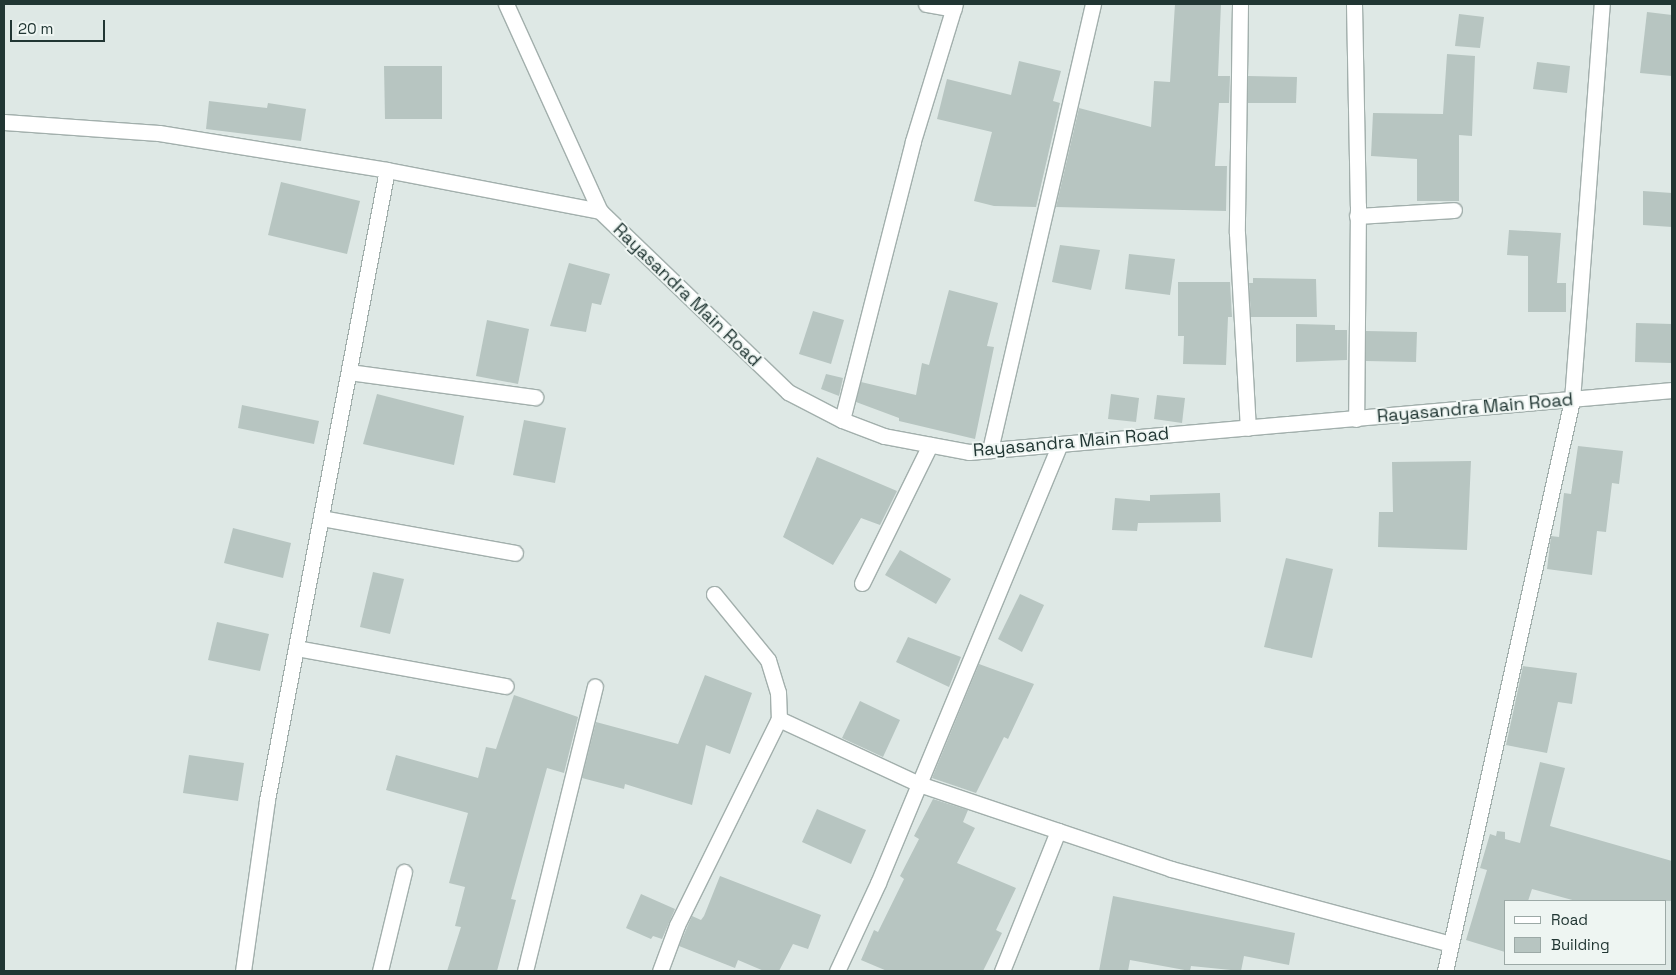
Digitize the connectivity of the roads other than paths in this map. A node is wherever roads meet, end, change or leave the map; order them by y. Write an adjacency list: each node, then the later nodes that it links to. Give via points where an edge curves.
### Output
1 (506, 4): 11 (street, Rayasandra Main Road)
2 (926, 4): 7 (street)
3 (1093, 4): 22 (street)
4 (1240, 4): 19 (street, via 1237,233)
5 (1354, 4): 12 (street)
6 (1602, 4): 16 (street)
7 (955, 6): 18 (street, via 913,141)
8 (4, 122): 9 (street, via 159,132)
9 (387, 170): 11 (street); 13 (street)
10 (1454, 210): 12 (street)
11 (600, 211): 18 (street, Rayasandra Main Road, via 788,392)
12 (1358, 216): 17 (street)
13 (349, 372): 15 (street); 23 (street)
14 (1672, 390): 16 (street, Rayasandra Main Road)
15 (535, 397)
16 (1572, 400): 17 (street, Rayasandra Main Road); 34 (street, via 1478,832)
17 (1356, 418): 19 (street, Rayasandra Main Road)
18 (842, 420): 21 (street, Rayasandra Main Road, via 884,436)
19 (1248, 428): 20 (street, Rayasandra Main Road)
20 (1060, 444): 22 (street, Rayasandra Main Road); 31 (street)
21 (930, 445): 22 (street, Rayasandra Main Road, via 969,452); 25 (street)
22 (990, 450)
23 (321, 518): 24 (street); 27 (street)
24 (515, 553)
25 (862, 583)
26 (714, 594): 30 (street, via 768,660 778,692)
27 (296, 648): 28 (street); 35 (street, via 267,800)
28 (506, 686)
29 (595, 686): 37 (street)
30 (779, 719): 31 (street); 38 (street, via 677,926)
31 (919, 784): 32 (street); 39 (street)
32 (1058, 831): 34 (street, via 1171,869); 40 (street)
33 (404, 872): 36 (street)
34 (1450, 944): 41 (street)
35 (243, 971)
36 (380, 971)
37 (525, 971)
38 (660, 971)
39 (837, 971)
40 (1002, 971)
41 (1445, 971)

